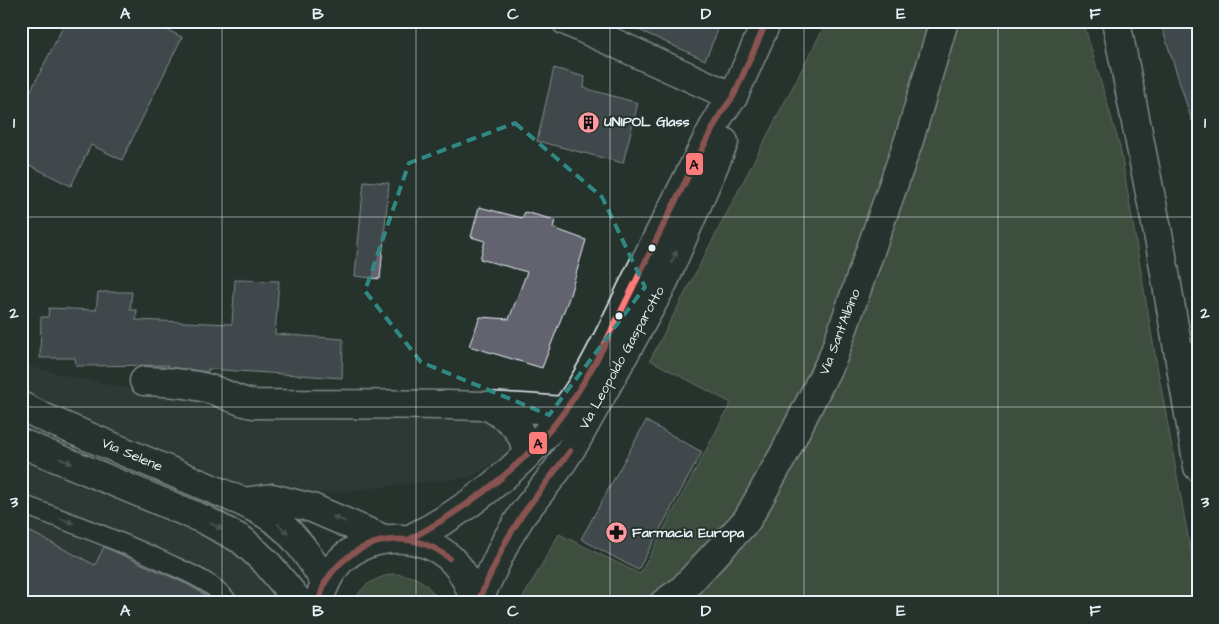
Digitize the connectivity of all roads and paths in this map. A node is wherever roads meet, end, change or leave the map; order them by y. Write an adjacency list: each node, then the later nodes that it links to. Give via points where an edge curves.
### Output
1 (566, 21): 5 (main road)
2 (767, 21): 5 (main road, Via Leopoldo Gasparotto)
3 (944, 21): 21 (main road, Via Sant'Albino, via 909,140 833,357 747,520 682,590)
4 (1116, 21): 6 (main road, via 1160,244)
5 (733, 97): 10 (main road, Via Leopoldo Gasparotto, via 710,134 588,376); 20 (main road, Via Leopoldo Gasparotto, one-way to 5, via 506,541 576,441 655,299 724,141 732,120)
6 (1187, 336): 13 (main road)
7 (144, 381): 9 (main road, via 198,386 254,404)
8 (21, 406): 14 (main road, Via Selene)
9 (488, 406): 10 (main road); 12 (main road, via 516,426 522,434)
10 (564, 411): 12 (main road, Via Leopoldo Gasparotto)
11 (21, 443): 19 (main road, one-way to 19, via 205,520 242,540 266,562)
12 (527, 453): 16 (main road, Via Leopoldo Gasparotto, via 448,519)
13 (1198, 467)
14 (243, 502): 16 (main road, one-way to 14, via 312,508 272,498); 17 (main road, Via Selene, one-way to 17, via 271,518 287,532 311,560)
15 (21, 504): 18 (lane, one-way to 18, via 105,536 199,578)
16 (397, 539): 17 (main road, Via Leopoldo Gasparotto, via 360,547 346,556); 20 (main road, Via Leopoldo Gasparotto, via 433,547 454,562 468,582)
17 (322, 592)
18 (229, 603)
19 (300, 603)
20 (476, 603)
21 (664, 603)

